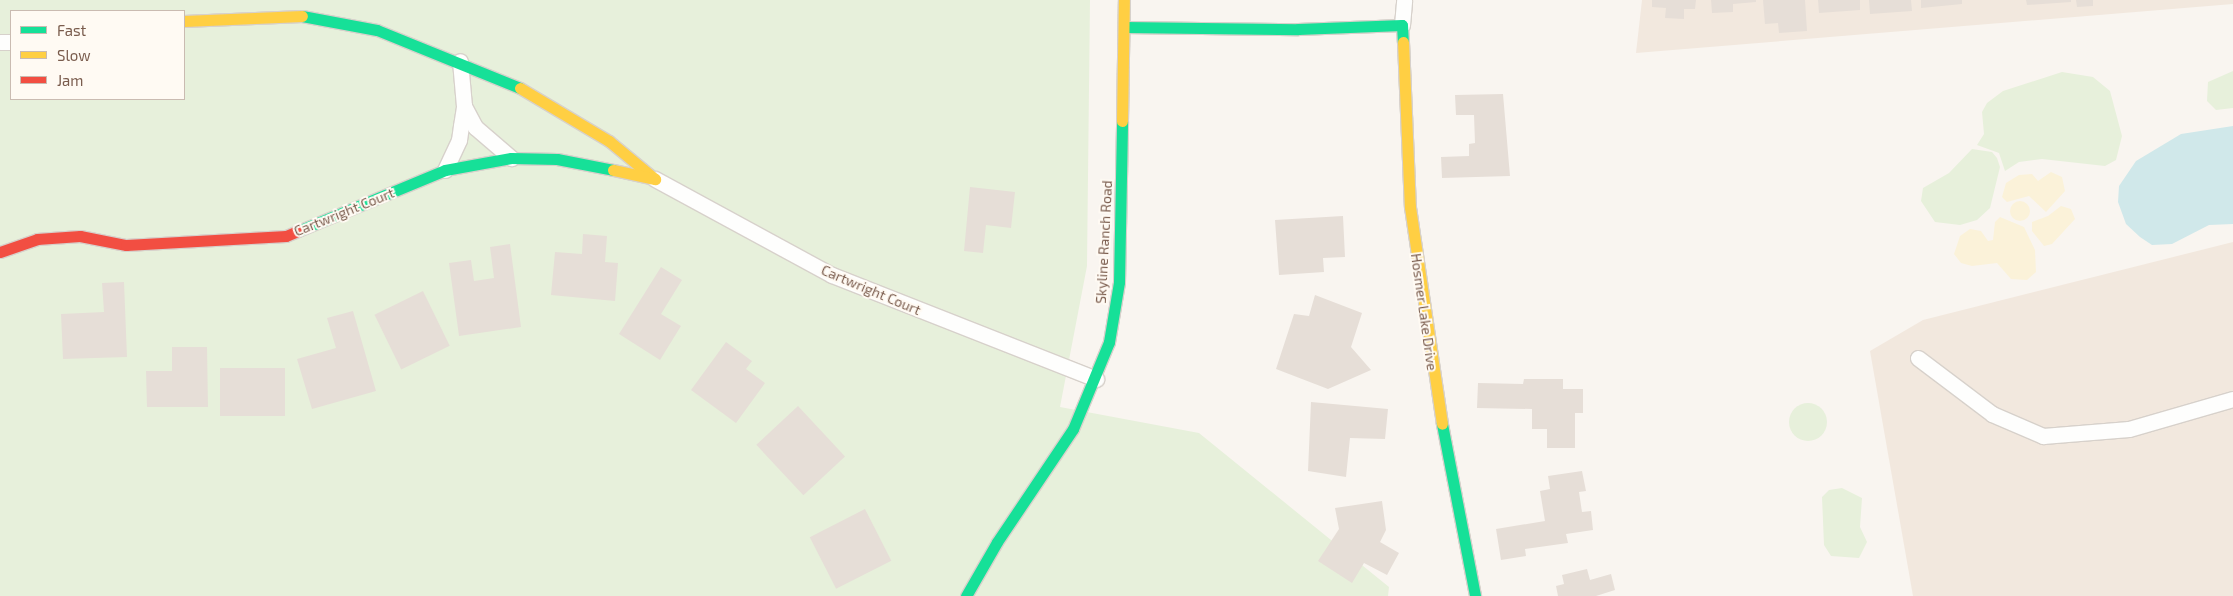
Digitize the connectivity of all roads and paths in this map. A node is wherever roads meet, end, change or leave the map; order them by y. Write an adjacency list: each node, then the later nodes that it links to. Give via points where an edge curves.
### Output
1 (1124, 0): 5 (street, Skyline Ranch Road)
2 (1404, 0): 4 (street, Hosmer Lake Drive)
3 (185, 21): 6 (street, Cartwright Court, via 290,14 326,18 370,27)
4 (1402, 25): 5 (street, via 1298,29); 16 (street, Hosmer Lake Drive, via 1412,226 1429,355)
5 (1124, 27): 13 (street, Skyline Ranch Road, via 1119,282 1109,342)
6 (460, 61): 7 (street); 10 (street, Cartwright Court, via 520,88 609,141)
7 (464, 106): 8 (street, via 475,127); 9 (street, via 459,140)
8 (511, 158): 9 (street, Cartwright Court); 10 (street, Cartwright Court, via 557,160)
9 (445, 170): 11 (street, Cartwright Court, via 286,236 135,245 80,236 37,239)
10 (655, 179): 13 (street, Cartwright Court, via 832,275)
11 (0, 252)
12 (1918, 358): 14 (street, via 1992,414 2043,436 2128,429)
13 (1096, 379): 15 (street, Skyline Ranch Road, via 1074,429 996,542)
14 (2233, 400)
15 (966, 596)
16 (1475, 596)

